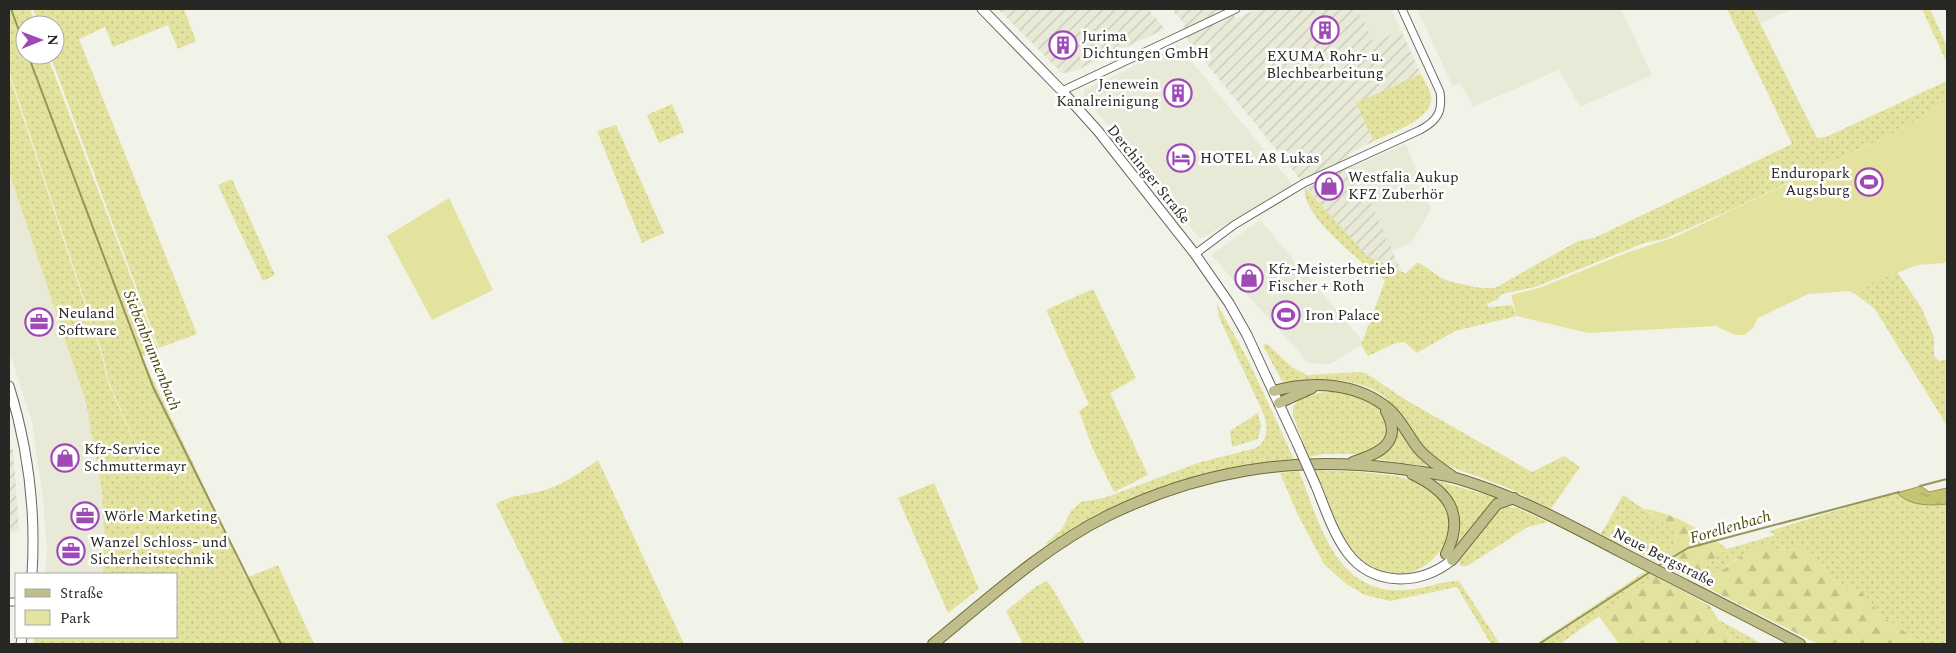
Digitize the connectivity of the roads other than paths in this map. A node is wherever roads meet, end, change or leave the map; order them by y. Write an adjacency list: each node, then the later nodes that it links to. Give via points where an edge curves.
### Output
1 (982, 9): 4 (main road, Derchinger Straße)
2 (1236, 9): 4 (street)
3 (1402, 9): 5 (street, via 1440,92 1442,106 1437,118 1420,130 1304,183 1234,225)
4 (1062, 91): 5 (main road, Derchinger Straße)
5 (1195, 254): 8 (main road, Derchinger Straße, via 1232,309)
6 (9, 386): 16 (main road, via 29,480)
7 (1315, 386): 8 (main road); 9 (main road); 10 (main road, via 1348,388)
8 (1274, 391): 9 (main road, Derchinger Straße)
9 (1280, 403): 15 (main road, Derchinger Straße, bridge, via 1337,536 1346,552 1360,565 1387,578 1404,579 1426,575)
10 (1383, 405): 11 (main road, via 1392,426 1387,445 1377,454); 13 (main road, via 1426,457)
11 (1349, 463): 12 (main road); 17 (main road, via 1278,465 1207,478 1152,497 1107,517 1058,545)
12 (1402, 469): 13 (main road); 15 (main road, via 1432,484 1448,502 1453,518)
13 (1455, 478): 14 (main road, Neue Bergstraße)
14 (1514, 498): 15 (main road, via 1497,504); 18 (main road, Neue Bergstraße)
15 (1449, 557)
16 (32, 573)
17 (933, 644)
18 (1800, 644)

